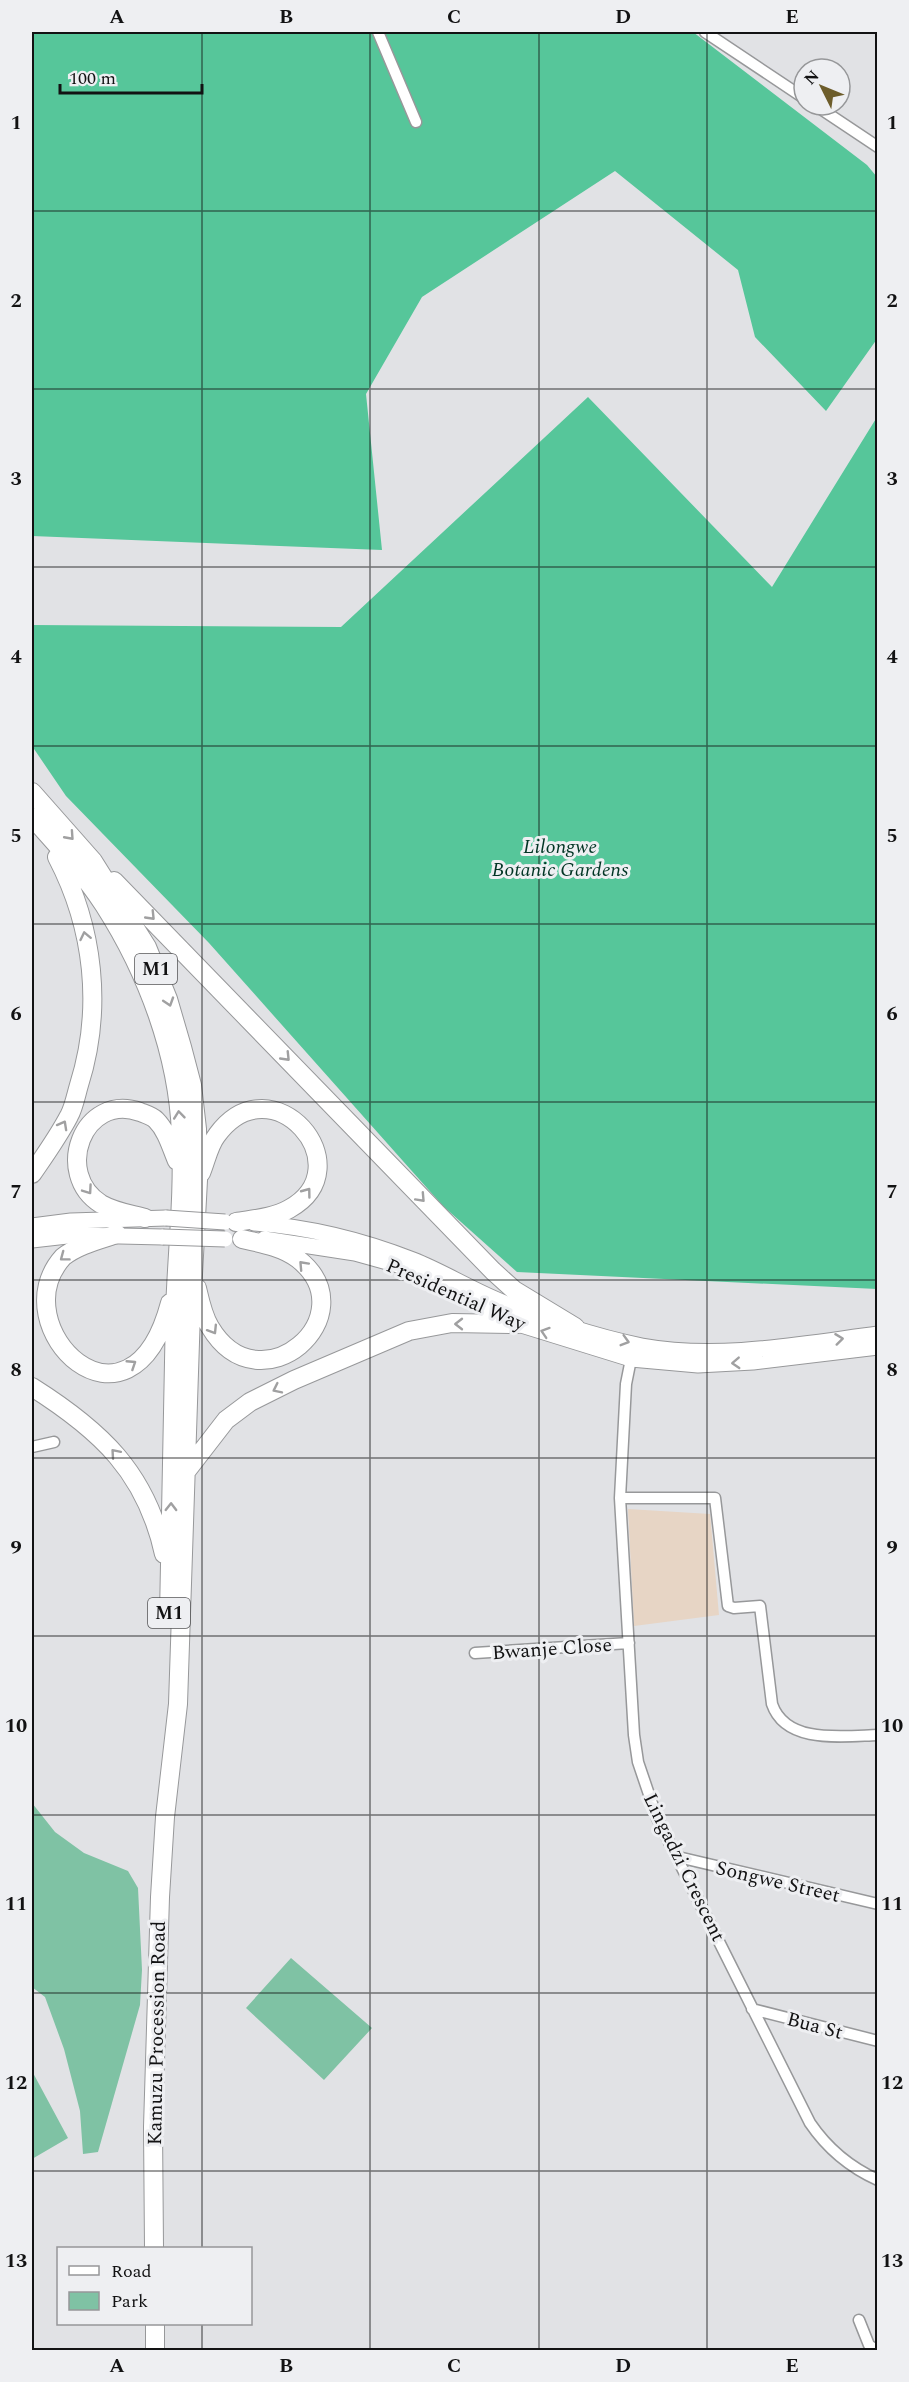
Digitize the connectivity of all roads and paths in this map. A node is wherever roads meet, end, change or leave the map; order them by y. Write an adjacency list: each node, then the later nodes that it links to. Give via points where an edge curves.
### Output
1 (378, 32): 5 (street)
2 (705, 32): 3 (street)
3 (792, 90)
4 (833, 117): 6 (street)
5 (416, 122)
6 (878, 147)
7 (32, 792): 9 (highway, M1, one-way to 9)
8 (37, 823): 10 (highway, one-way to 8, via 70,1114 85,1066 93,1019 86,933 67,877); 11 (highway, M1, one-way to 8, via 176,1087 153,1004 103,904)
9 (93, 861): 11 (highway, M1, one-way to 11, via 147,947 168,999 192,1085 197,1129); 19 (highway, one-way to 19, via 493,1272 528,1300)
10 (32, 1174)
11 (190, 1177): 12 (highway, one-way to 12, via 156,1120 121,1109 94,1119 79,1141 77,1171 91,1196 115,1211); 14 (highway, one-way to 11, via 289,1209 312,1187 317,1154 302,1126 273,1110 256,1109 242,1114 215,1136); 17 (highway, M1)
12 (145, 1218): 13 (main road, Presidential Way); 14 (main road, Presidential Way, bridge)
13 (32, 1226)
14 (232, 1230): 15 (main road, Presidential Way, bridge, via 163,1237); 17 (highway, one-way to 14, via 209,1326 227,1348 266,1360 295,1352 317,1323 320,1292 315,1280 296,1257); 18 (main road, Presidential Way, via 355,1252 398,1265); 19 (main road, Presidential Way, via 327,1232 414,1260 496,1300)
15 (117, 1234): 16 (main road, Presidential Way); 17 (highway, one-way to 17, via 81,1246 63,1257 42,1285 37,1320 41,1335 58,1357 89,1372 105,1373 123,1370 138,1361 152,1348)
16 (32, 1240)
17 (185, 1276): 24 (highway, M1)
18 (518, 1324): 22 (main road, Presidential Way, one-way to 18); 27 (highway, one-way to 27, via 452,1323 409,1331 294,1380 250,1402 226,1420)
19 (575, 1327): 20 (main road, Presidential Way, one-way to 20, via 643,1346 701,1350 770,1348)
20 (878, 1334)
21 (878, 1347): 22 (main road, Presidential Way, one-way to 22, via 720,1364)
22 (632, 1359): 28 (street, Lingadzi Crescent, via 626,1384)
23 (32, 1387): 29 (highway, one-way to 23, via 159,1535 139,1488 117,1454 87,1425)
24 (180, 1410): 27 (highway, Kamuzu Procession Road / M1); 29 (highway, Kamuzu Procession Road / M1, one-way to 24)
25 (54, 1442): 26 (street)
26 (32, 1447)
27 (185, 1473): 33 (highway, Kamuzu Procession Road / M1, via 178,1704)
28 (620, 1498): 30 (street, Lingadzi Crescent); 32 (street, via 715,1498 728,1606 760,1606 772,1704 778,1718 811,1734)
29 (170, 1582): 33 (highway, Kamuzu Procession Road / M1, via 162,1794)
30 (629, 1643): 31 (street, Bwanje Close); 34 (street, Lingadzi Crescent, via 638,1762 657,1818)
31 (475, 1653)
32 (878, 1735)
33 (165, 1824): 39 (highway, Kamuzu Procession Road / M1, via 153,2127)
34 (678, 1857): 35 (street, Songwe Street); 36 (street, Lingadzi Crescent)
35 (878, 1904)
36 (752, 2009): 37 (street, Bua St); 38 (street, Lingadzi Crescent, via 821,2139 842,2160)
37 (878, 2041)
38 (878, 2180)
39 (154, 2247)
40 (859, 2320): 43 (street, via 869,2345)
41 (155, 2325): 42 (highway)
42 (155, 2350)
43 (876, 2350)

